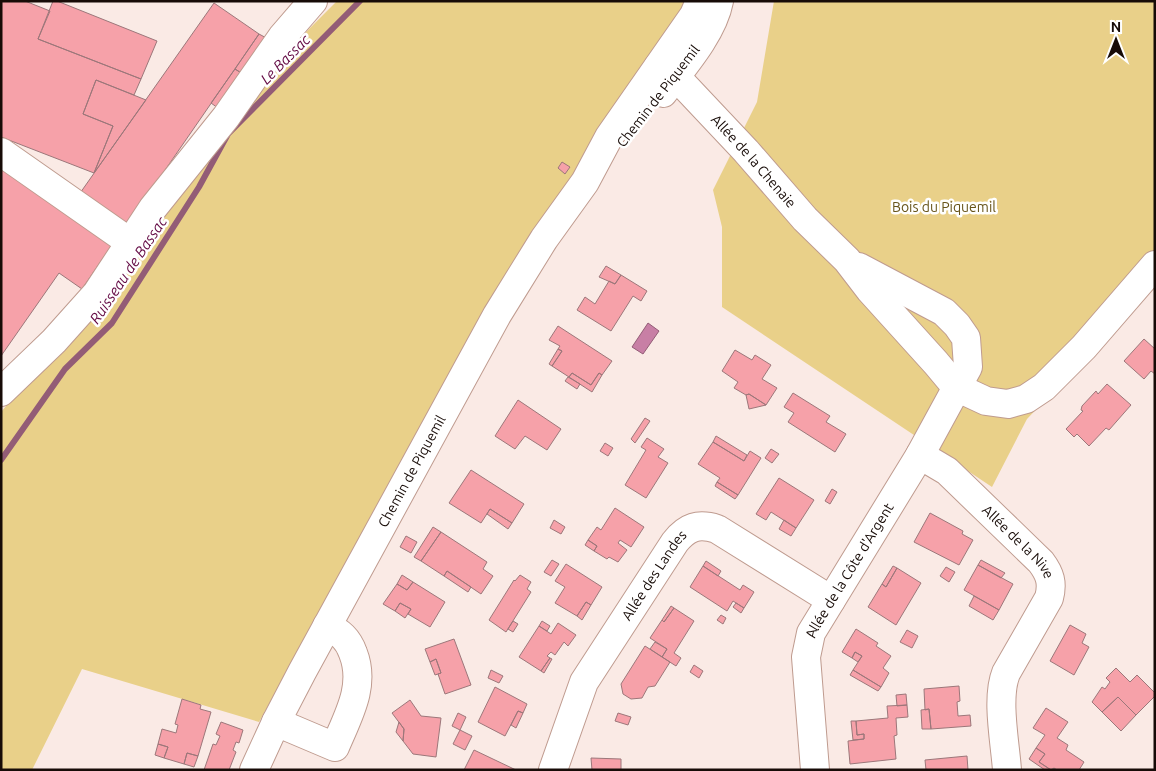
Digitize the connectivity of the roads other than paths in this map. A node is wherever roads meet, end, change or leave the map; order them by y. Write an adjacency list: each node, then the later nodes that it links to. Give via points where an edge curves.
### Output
1 (313, 1): 6 (street, via 153,208)
2 (700, 1): 4 (street, Chemin de Piquemil)
3 (719, 1): 4 (street, Chemin de Piquemil, via 707,33)
4 (666, 72): 7 (street, Allée de la Chenaie, via 680,81); 13 (street, Chemin de Piquemil, via 624,143 585,182 544,239 497,315)
5 (1, 152): 6 (street)
6 (131, 242): 10 (street, via 97,293 54,341)
7 (847, 260): 9 (street, Allée de la Chenaie); 9 (street, Allée de la Chenaie, via 944,312 957,325 966,338 968,367)
8 (1155, 265): 9 (street, Allée de la Chenaie, via 1084,347 1044,387 1026,399 1008,404 986,401)
9 (956, 387): 11 (street, Allée de la Côte d'Argent)
10 (1, 392)
11 (920, 455): 12 (street, Allée de la Côte d'Argent); 18 (street, Allée de la Nive, via 947,471 1041,562 1051,578 1049,598 1002,685)
12 (831, 600): 16 (street, Allée des Landes, via 724,532 703,526 690,528 674,542 584,682); 17 (street, Allée de la Côte d'Argent, via 811,633 806,657)
13 (327, 626): 14 (street, Chemin de Piquemil); 14 (street, via 348,641 358,674 357,691 335,746)
14 (276, 722): 15 (street, Chemin de Piquemil)
15 (254, 770)
16 (553, 770)
17 (815, 770)
18 (1007, 770)

